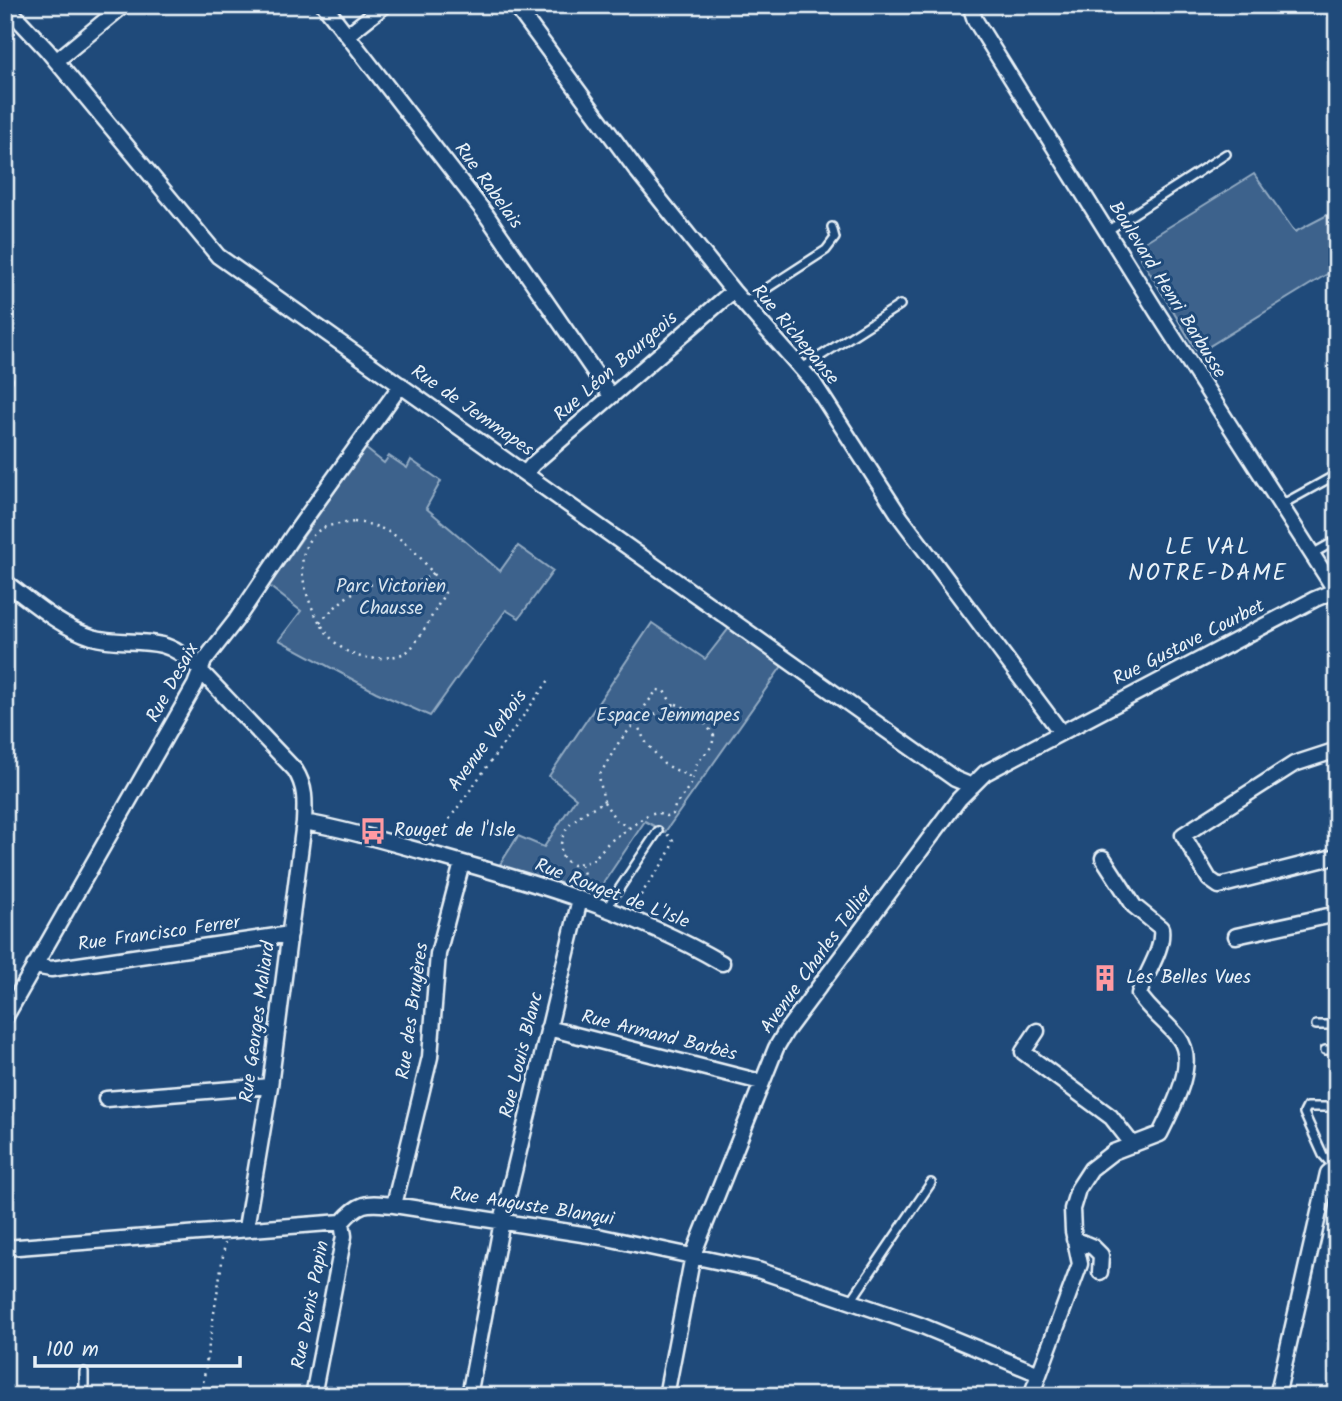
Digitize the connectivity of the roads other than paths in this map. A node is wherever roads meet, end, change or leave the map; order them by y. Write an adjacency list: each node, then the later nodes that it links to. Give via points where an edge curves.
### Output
1 (5, 5): 8 (street, Rue de Jemmapes)
2 (124, 5): 8 (street)
3 (324, 5): 7 (street, Rue Rabelais)
4 (385, 5): 7 (street)
5 (515, 5): 12 (street, Rue Richepanse)
6 (970, 5): 11 (street, Boulevard Henri Barbusse, via 975,20)
7 (347, 34): 17 (street, Rue Rabelais, via 485,213)
8 (56, 61): 16 (street, Rue de Jemmapes, via 218,256)
9 (1226, 154): 11 (lane)
10 (832, 227): 13 (lane, via 835,237 826,250)
11 (1107, 231): 20 (street, Boulevard Henri Barbusse)
12 (733, 291): 13 (street, Rue Richepanse); 17 (street, Rue Léon Bourgeois)
13 (743, 303): 15 (street, Rue Richepanse)
14 (900, 305): 15 (lane)
15 (801, 369): 26 (street, Rue Richepanse, via 901,518)
16 (401, 385): 18 (street, Rue de Jemmapes); 25 (street, Rue Desaix)
17 (611, 396): 18 (street, Rue Léon Bourgeois)
18 (526, 473): 28 (street, Rue de Jemmapes, via 955,779)
19 (1337, 474): 20 (lane)
20 (1281, 505): 22 (street, Boulevard Henri Barbusse)
21 (1337, 540): 22 (lane)
22 (1312, 554): 24 (street, Boulevard Henri Barbusse)
23 (5, 582): 25 (street, via 66,626 88,636 164,645)
24 (1336, 591): 26 (street, Rue Gustave Courbet)
25 (201, 671): 29 (street, via 295,770 306,801); 40 (street, Rue Desaix)
26 (1060, 732): 28 (street, Avenue Charles Tellier, via 985,773)
27 (1337, 750): 31 (street, via 1294,764 1183,835 1209,879 1219,886)
28 (972, 786): 48 (street, Avenue Charles Tellier, via 786,1031)
29 (303, 822): 33 (street, Rue Rouget de L'Isle); 37 (street, Rue Georges Maliard)
30 (659, 831): 35 (lane, via 611,901)
31 (1337, 856)
32 (1103, 858): 52 (street, via 1134,906 1161,928 1159,947 1139,993 1179,1038 1187,1061 1160,1134)
33 (462, 863): 34 (street, Rue Rouget de L'Isle); 55 (street, Rue des Bruyères, via 438,954 429,1057)
34 (580, 899): 35 (street, Rue Rouget de L'Isle); 44 (street, Rue Louis Blanc)
35 (609, 911): 39 (street, Rue Rouget de L'Isle)
36 (1337, 914): 38 (street)
37 (290, 934): 40 (street, Rue Francisco Ferrer, via 51,969); 49 (street, Rue Georges Maliard)
38 (1236, 936)
39 (722, 963)
40 (34, 966): 41 (street, Rue Desaix)
41 (5, 1018)
42 (1316, 1025): 43 (lane)
43 (1337, 1026)
44 (548, 1028): 48 (street, Rue Armand Barbès); 56 (street, Rue Louis Blanc)
45 (1037, 1031): 52 (street, via 1023,1052 1111,1117)
46 (1325, 1050): 47 (lane)
47 (1337, 1050)
48 (761, 1082): 61 (street, Avenue Charles Tellier)
49 (270, 1086): 50 (street); 58 (street, Rue Georges Maliard)
50 (106, 1098)
51 (1337, 1107): 53 (lane, via 1307,1107 1304,1113 1323,1155)
52 (1133, 1145): 59 (street, via 1113,1152 1091,1169 1072,1209)
53 (1335, 1165): 71 (street, via 1328,1173)
54 (931, 1183): 63 (lane)
55 (394, 1205): 56 (street, Rue Auguste Blanqui); 57 (street, Rue Auguste Blanqui, via 363,1203)
56 (502, 1221): 61 (street, Rue Auguste Blanqui); 68 (street, Rue Louis Blanc)
57 (342, 1222): 58 (street); 67 (street, Rue Denis Papin, via 344,1236)
58 (246, 1228): 60 (street)
59 (1074, 1239): 62 (street, via 1101,1255); 65 (street, via 1080,1264)
60 (5, 1248)
61 (693, 1255): 63 (street, Rue Auguste Blanqui, via 758,1270); 69 (street, Avenue Charles Tellier)
62 (1100, 1272)
63 (850, 1302): 65 (street, Rue Auguste Blanqui)
64 (84, 1372): 66 (lane)
65 (1039, 1374): 70 (street)
66 (84, 1396)
67 (313, 1396)
68 (470, 1396)
69 (666, 1396)
70 (1031, 1396)
71 (1277, 1396)

